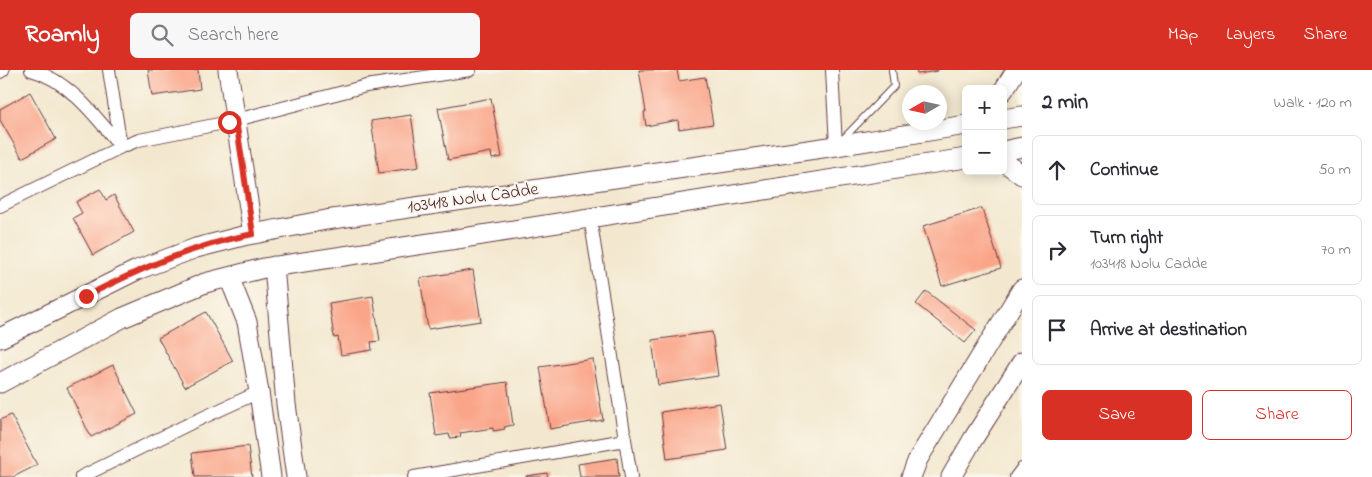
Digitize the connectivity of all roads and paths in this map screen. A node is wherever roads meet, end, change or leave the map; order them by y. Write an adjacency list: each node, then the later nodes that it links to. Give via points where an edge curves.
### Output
1 (31, 70): 14 (street, via 42,73 71,92)
2 (109, 70): 14 (street)
3 (228, 70): 11 (main road)
4 (470, 70): 11 (street, via 366,86)
5 (832, 70): 13 (street)
6 (892, 70): 13 (lane, via 894,86)
7 (1016, 70): 8 (main road)
8 (1007, 85)
9 (1022, 116): 10 (main road)
10 (1007, 118)
11 (236, 120): 14 (street, via 139,140); 22 (main road)
12 (962, 126): 13 (main road, 103418 Nolu Cadde)
13 (836, 146): 22 (main road, 103418 Nolu Cadde, via 326,220)
14 (121, 147): 20 (street)
15 (1022, 147): 16 (main road)
16 (1007, 150)
17 (962, 159): 21 (main road)
18 (1007, 164): 19 (main road)
19 (1022, 176)
20 (0, 206)
21 (590, 217): 23 (main road); 30 (street)
22 (253, 234): 26 (main road, 103418 Nolu Cadde, via 196,248 137,270)
23 (274, 266): 24 (main road); 35 (main road)
24 (228, 277): 28 (main road, via 205,283 122,318); 29 (main road, via 247,322)
25 (1022, 289): 38 (main road, via 918,459)
26 (0, 338)
27 (1022, 362): 39 (main road)
28 (0, 383)
29 (260, 392): 33 (street); 34 (main road)
30 (625, 440): 32 (street); 37 (street)
31 (1022, 469): 40 (street)
32 (467, 472): 36 (street)
33 (81, 477)
34 (272, 477)
35 (296, 477)
36 (414, 477)
37 (631, 477)
38 (911, 477)
39 (951, 477)
40 (1016, 477)

